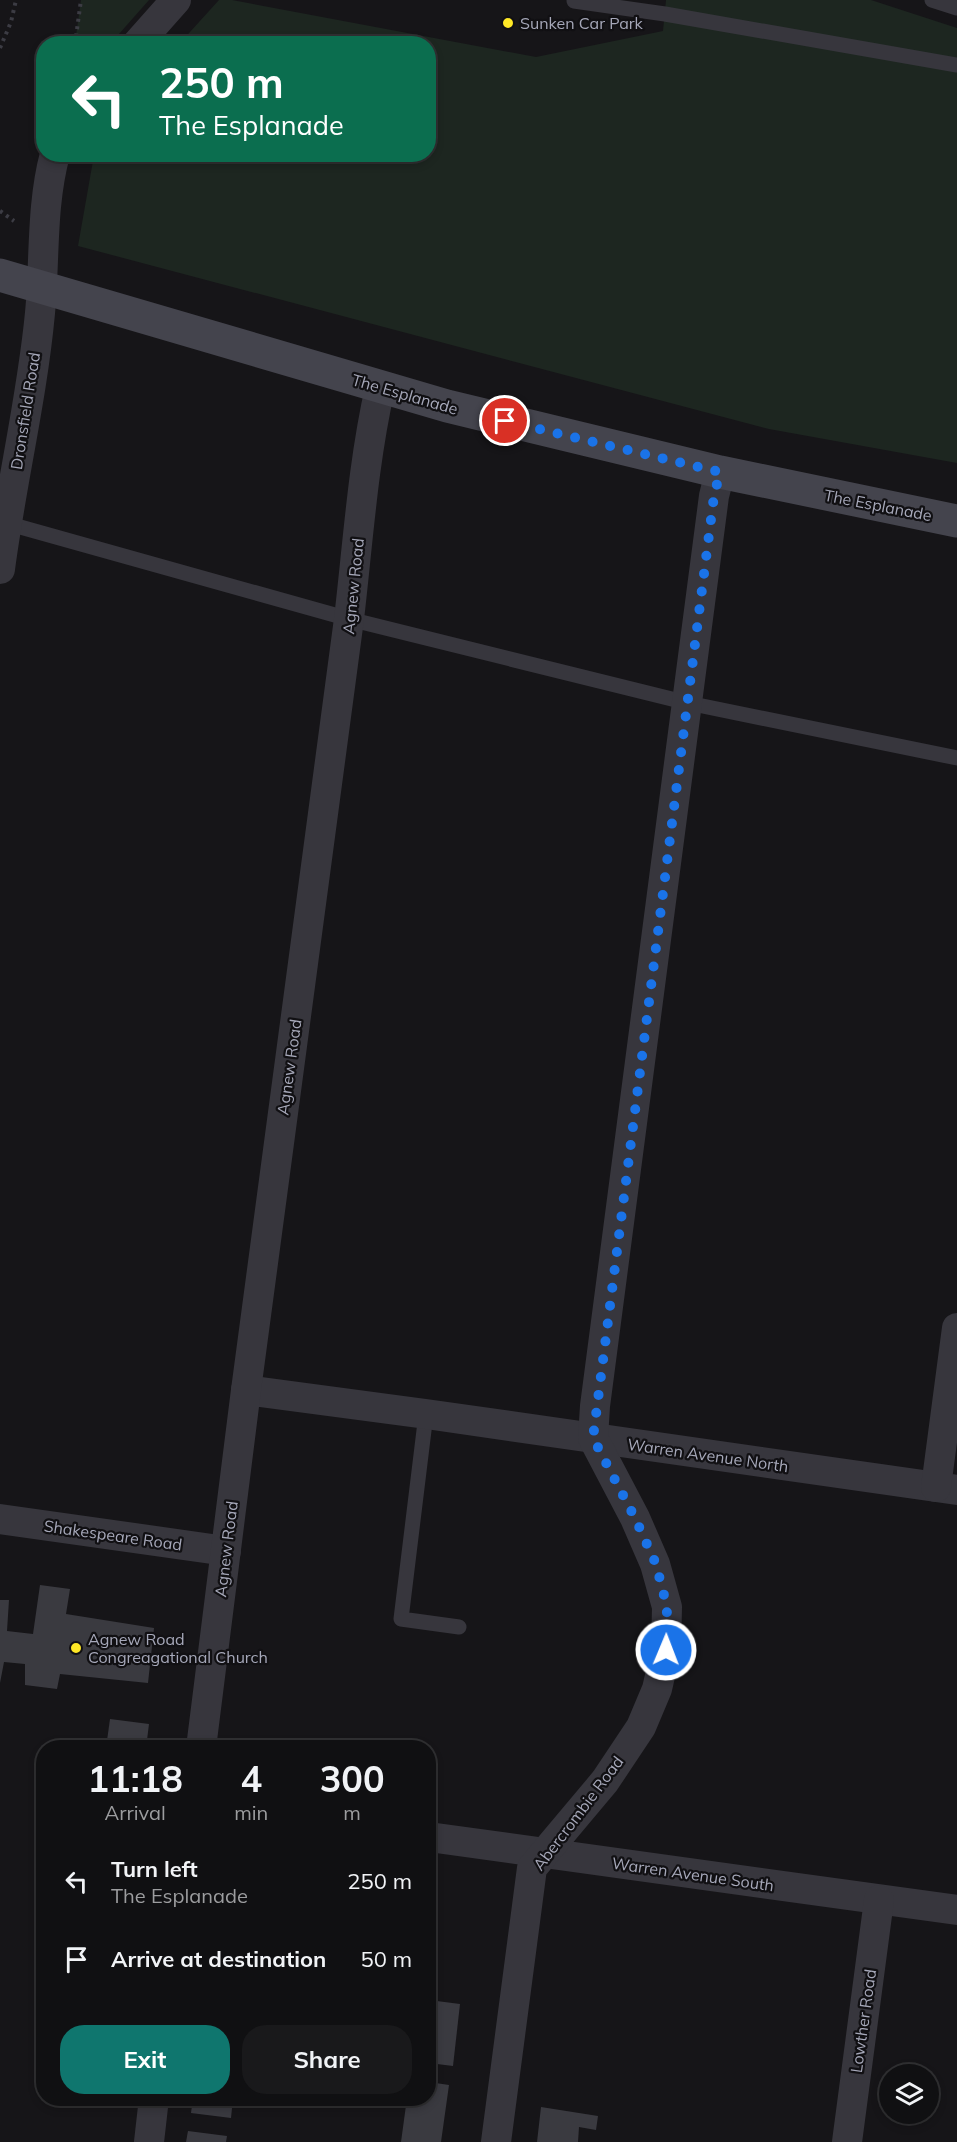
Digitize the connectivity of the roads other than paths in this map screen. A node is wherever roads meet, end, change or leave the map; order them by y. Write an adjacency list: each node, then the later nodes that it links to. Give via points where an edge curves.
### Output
1 (176, 0): 5 (street)
2 (932, 0): 4 (lane)
3 (574, 1): 6 (lane)
4 (957, 8)
5 (144, 36)
6 (957, 65)
7 (53, 162): 9 (street, Dronsfield Road, via 42,241)
8 (0, 275): 9 (street, The Esplanade)
9 (41, 287): 10 (street, The Esplanade); 13 (street, Dronsfield Road, via 21,446)
10 (380, 388): 11 (street, The Esplanade); 15 (street, Agnew Road, via 362,498)
11 (720, 472): 12 (street, The Esplanade); 16 (street)
12 (957, 521)
13 (6, 523): 14 (street, Dronsfield Road); 15 (lane)
14 (0, 569)
15 (349, 618): 16 (lane); 19 (street, Agnew Road)
16 (688, 703): 17 (lane); 21 (street)
17 (957, 758)
18 (957, 1328): 22 (street)
19 (246, 1390): 20 (street, Warren Avenue North); 24 (street, Agnew Road)
20 (426, 1414): 21 (street, Warren Avenue North); 25 (lane, via 401,1619)
21 (593, 1438): 22 (street, Warren Avenue North); 28 (street, Abercrombie Road, via 656,1564 667,1607 666,1650 657,1689 640,1727 605,1781)
22 (946, 1489)
23 (0, 1519): 24 (street, Shakespeare Road)
24 (226, 1551): 26 (street, Agnew Road)
25 (459, 1627)
26 (202, 1740)
27 (436, 1838): 28 (street, Warren Avenue South)
28 (544, 1853): 29 (street, Warren Avenue South); 33 (street, Abercrombie Road, via 532,1868)
29 (879, 1900): 30 (street, Warren Avenue South); 34 (street, Lowther Road)
30 (957, 1910)
31 (153, 2106): 32 (street)
32 (149, 2142)
33 (496, 2142)
34 (847, 2142)

